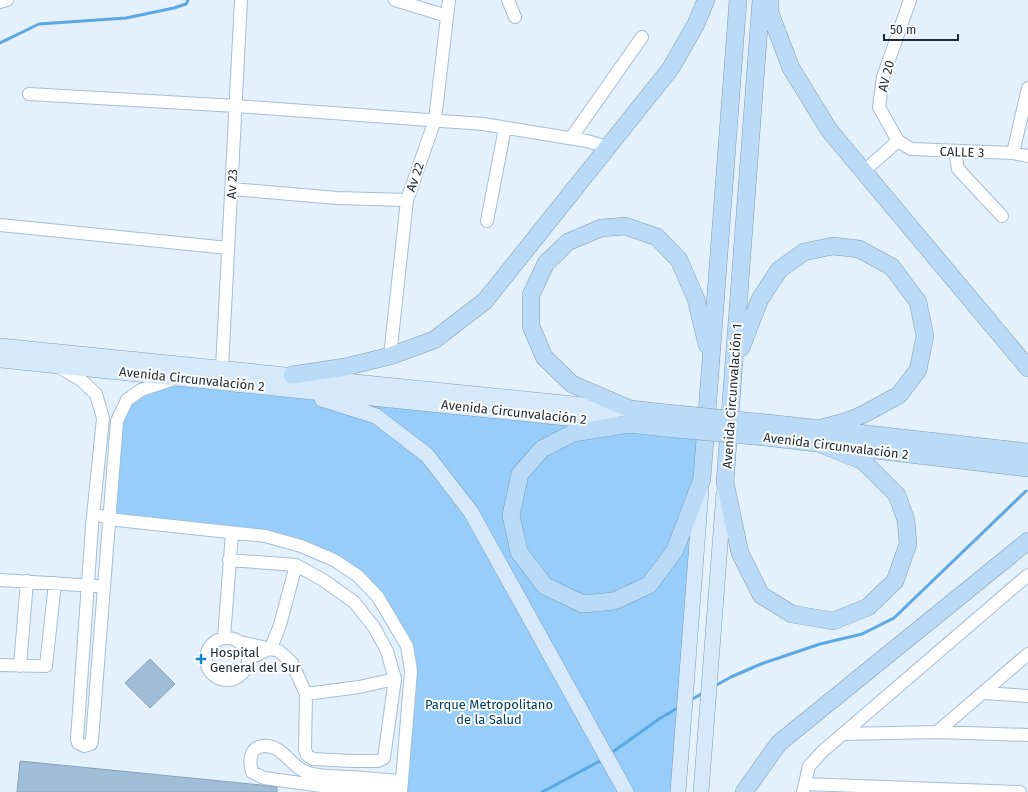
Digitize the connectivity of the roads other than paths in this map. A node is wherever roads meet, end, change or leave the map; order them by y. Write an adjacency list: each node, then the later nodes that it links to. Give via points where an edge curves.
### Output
1 (7, 0): 11 (street)
2 (241, 0): 17 (street, Av 23)
3 (394, 0): 12 (street)
4 (449, 0): 12 (street, Av 22)
5 (508, 0): 13 (street)
6 (706, 0): 22 (highway, via 696,24 671,68)
7 (738, 0): 36 (highway, Avenida Circunvalación 1)
8 (761, 0): 37 (highway, Avenida Circunvalación 1)
9 (770, 0): 26 (highway, via 770,13 791,68 829,130)
10 (910, 0): 21 (street, AV 20, via 883,77 879,107)
11 (0, 2)
12 (447, 16): 18 (street, Av 22)
13 (515, 17)
14 (642, 38): 20 (street)
15 (1028, 88): 24 (street)
16 (29, 94): 17 (street)
17 (236, 106): 18 (street); 27 (street, Av 23)
18 (435, 120): 19 (street); 28 (street, Av 22)
19 (505, 128): 20 (street); 30 (street)
20 (571, 138): 22 (street)
21 (898, 141): 23 (street, CALLE 3, via 911,149); 26 (street)
22 (607, 147): 34 (highway, via 485,301 434,340)
23 (955, 152): 24 (street, CALLE 3); 29 (street, via 958,169)
24 (1013, 153): 25 (street, CALLE 3)
25 (1028, 156)
26 (864, 171): 40 (highway)
27 (232, 189): 28 (street, via 337,198); 32 (street, Av 23)
28 (407, 200): 34 (street, Av 22)
29 (1002, 216)
30 (487, 221)
31 (0, 225): 32 (street)
32 (228, 248): 39 (street, Av 23)
33 (0, 346): 39 (main road, Avenida Circunvalación 2)
34 (390, 356): 42 (highway)
35 (0, 360): 38 (main road, Avenida Circunvalación 2)
36 (711, 361): 43 (highway, via 696,299 679,260 657,237 625,226 601,228 568,242 546,263 531,295 531,326 544,357 572,384); 47 (highway, Avenida Circunvalación 1)
37 (734, 365): 44 (highway, via 760,299 779,270 804,252 833,246 860,250 892,267 918,302 926,336 918,370 899,395); 48 (highway, Avenida Circunvalación 1)
38 (56, 366): 41 (main road, Avenida Circunvalación 2); 49 (street, via 81,380 96,394 103,418)
39 (222, 368): 42 (main road, Avenida Circunvalación 2)
40 (1028, 368)
41 (178, 378): 42 (main road, Avenida Circunvalación 2); 50 (street, via 141,390 126,400 117,421)
42 (290, 382): 43 (main road, Avenida Circunvalación 2); 80 (main road, via 376,416 427,455 471,512)
43 (630, 417): 44 (highway, Avenida Circunvalación 2, bridge); 47 (highway, via 573,433 542,450 520,474 511,515 514,532 519,552 545,586 583,604 614,601 649,585 675,550)
44 (818, 436): 45 (highway, Avenida Circunvalación 2); 46 (highway, Avenida Circunvalación 2); 48 (highway, via 863,461 898,495 906,520 908,544 895,580 868,607 833,621 792,614 761,595 740,553)
45 (1028, 452)
46 (1028, 468)
47 (702, 480): 81 (main road, Avenida Circunvalación 1)
48 (725, 482): 82 (main road, Avenida Circunvalación 1)
49 (93, 515): 50 (street); 59 (street)
50 (109, 518): 51 (street); 60 (street)
51 (232, 533): 53 (street); 77 (street, via 266,536 301,546 334,560 358,576 378,597 407,646 411,671)
52 (1028, 541): 83 (highway, via 779,743)
53 (229, 560): 54 (street); 61 (street)
54 (296, 565): 63 (street); 68 (street, via 354,602 374,627 387,650)
55 (1028, 575): 73 (street)
56 (0, 580): 57 (street)
57 (26, 581): 58 (street); 67 (street)
58 (55, 583): 59 (street); 67 (street, via 48,663 43,668)
59 (89, 585): 60 (street); 60 (street, via 77,739 78,743 84,746 91,744 92,740)
60 (103, 587)
61 (224, 637): 62 (street); 65 (street, via 212,642 204,657 208,672 222,681 233,680 246,670)
62 (240, 642): 63 (street); 65 (street, via 246,650)
63 (271, 648): 65 (street); 70 (street, via 279,651 292,663)
64 (1028, 654): 69 (street)
65 (248, 659)
66 (0, 665): 67 (street)
67 (20, 666)
68 (395, 679): 70 (street); 70 (street, via 386,752 384,758 378,761 313,758 308,755 305,743)
69 (983, 693): 71 (street); 72 (street)
70 (306, 694)
71 (1028, 696)
72 (937, 732): 73 (street); 74 (street)
73 (843, 734): 78 (street, via 809,766)
74 (1028, 735)
75 (295, 766): 76 (street); 76 (street, via 280,750 273,747 262,746 254,749 250,755 252,772 256,776); 77 (street, via 322,776)
76 (287, 780): 79 (street, via 322,786)
77 (401, 787)
78 (804, 788): 84 (street)
79 (395, 792)
80 (626, 792)
81 (678, 792)
82 (701, 792)
83 (744, 792)
84 (1020, 792)

